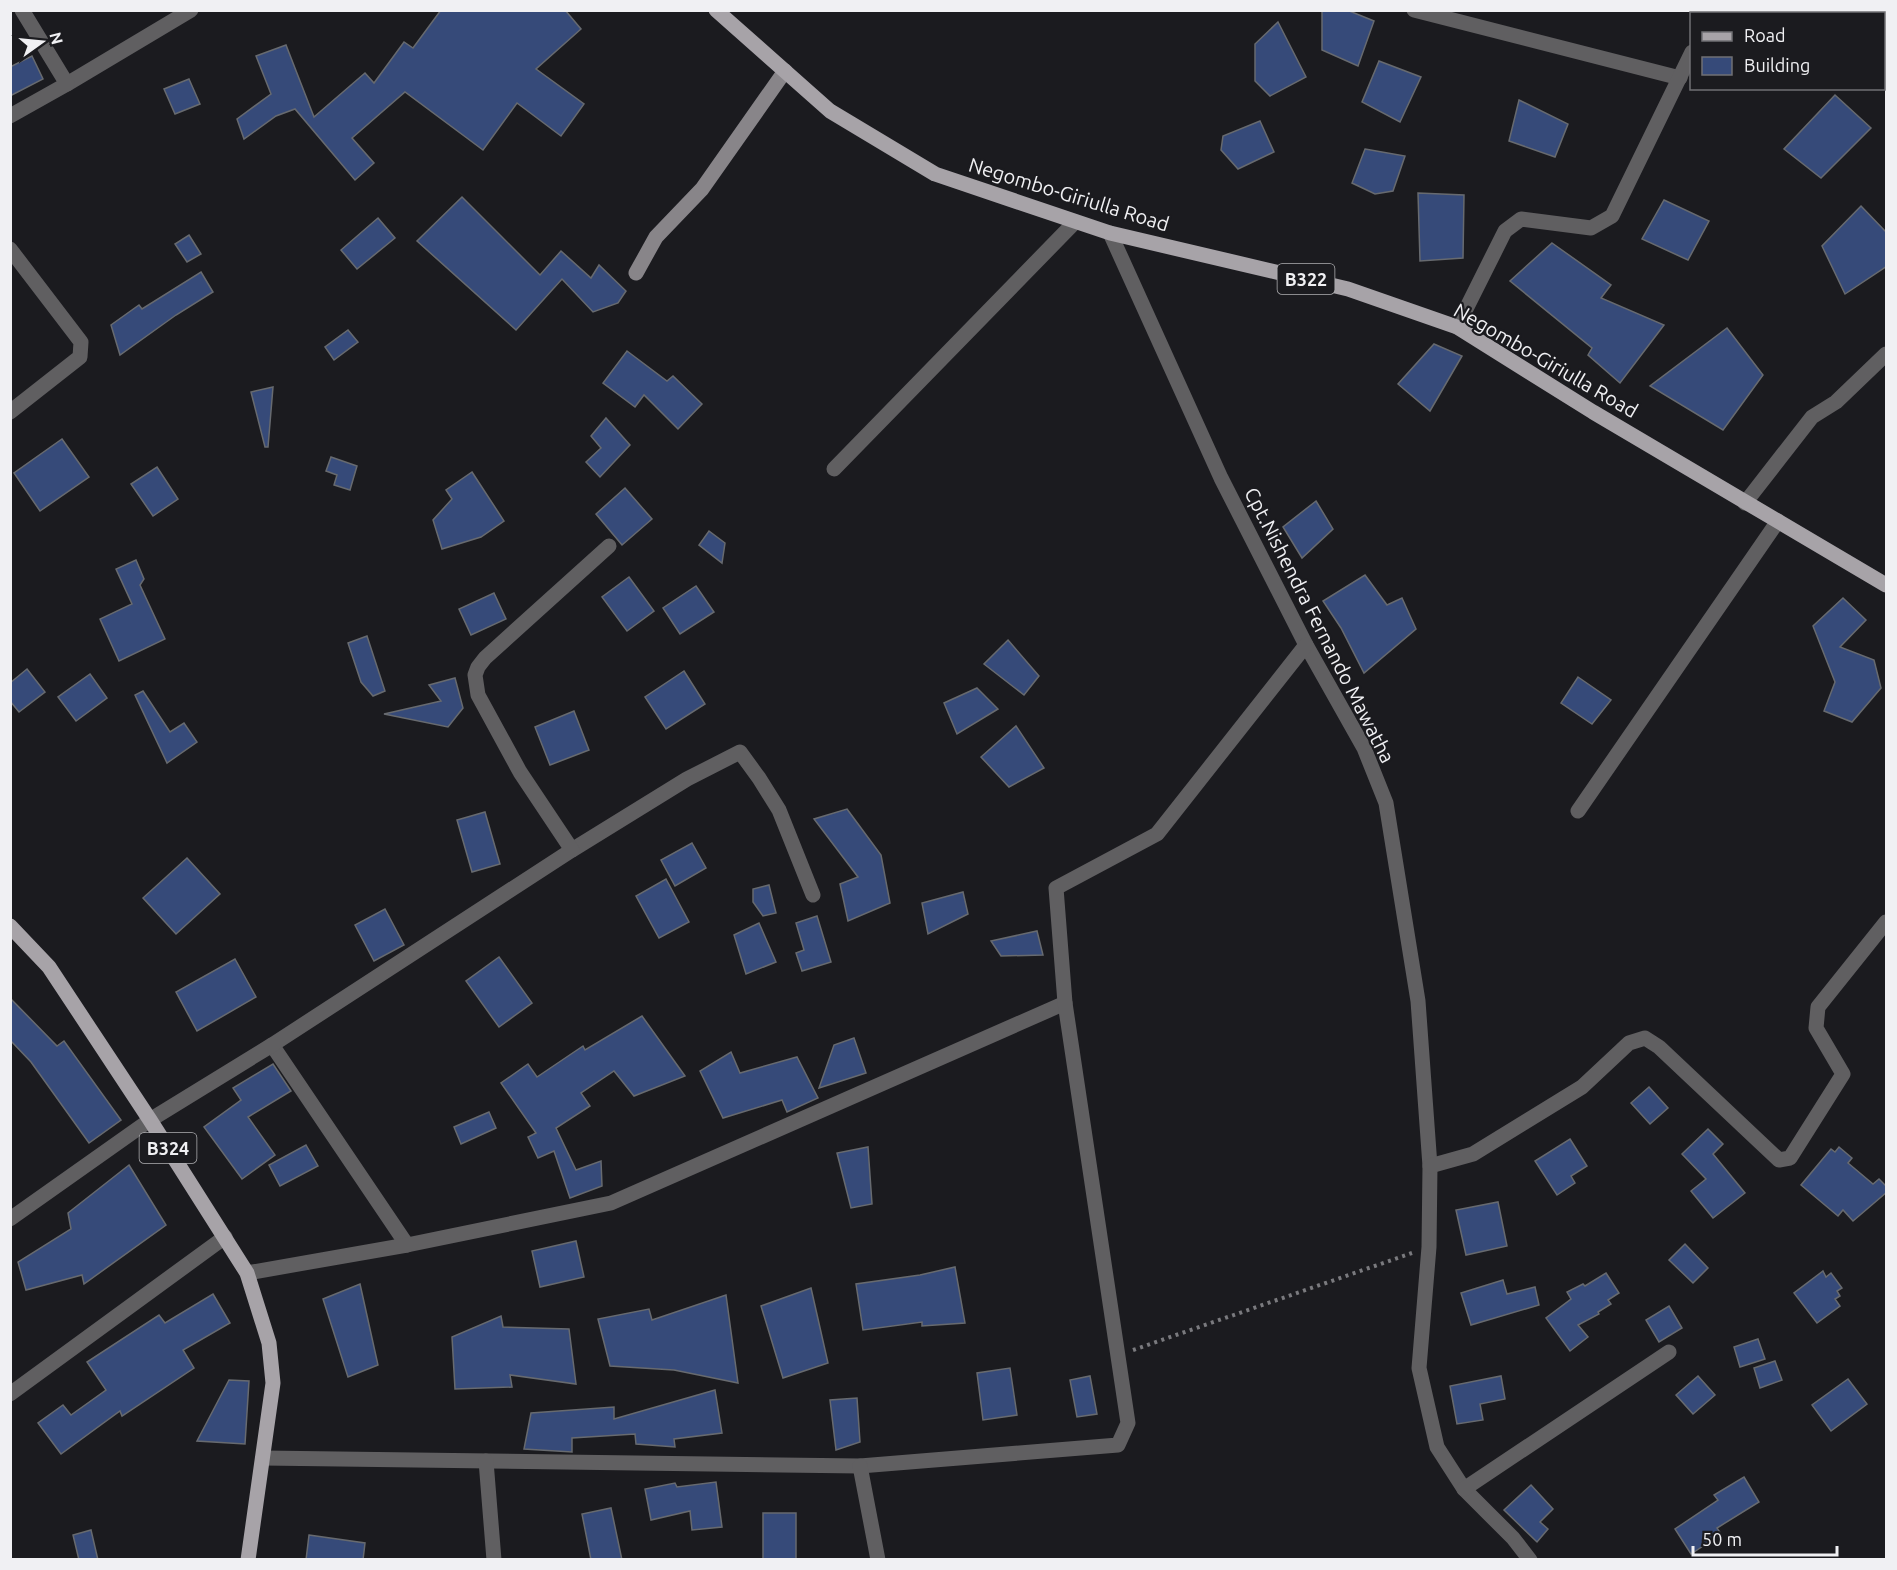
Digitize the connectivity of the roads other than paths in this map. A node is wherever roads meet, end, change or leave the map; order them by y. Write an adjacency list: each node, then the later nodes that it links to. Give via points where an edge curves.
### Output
1 (22, 10): 8 (street)
2 (191, 10): 8 (street)
3 (716, 10): 6 (main road, Negombo-Giriulla Road / B322)
4 (1414, 10): 7 (street)
5 (1690, 56): 7 (street)
6 (785, 71): 10 (main road, Negombo-Giriulla Road / B322, via 830,111 934,174); 13 (street, via 702,189 656,237)
7 (1680, 78): 14 (street, via 1612,216 1591,228 1521,219 1505,231)
8 (67, 84): 9 (street)
9 (10, 116)
10 (1075, 222): 11 (main road, Negombo-Giriulla Road / B322); 17 (street)
11 (1110, 233): 14 (main road, Negombo-Giriulla Road / B322, via 1348,289); 22 (street, Cpt.Nishendra Fernando Mawatha, via 1221,478)
12 (10, 249): 16 (street, via 81,342 80,357)
13 (636, 273)
14 (1457, 327): 18 (main road, Negombo-Giriulla Road / B322)
15 (1887, 354): 18 (street, via 1836,402 1812,417)
16 (10, 412)
17 (834, 469)
18 (1745, 503): 19 (main road, Negombo-Giriulla Road / B322)
19 (1778, 520): 21 (main road, Negombo-Giriulla Road / B322); 23 (street)
20 (609, 546): 24 (street, via 485,658 475,675 478,695 520,772)
21 (1887, 585)
22 (1306, 645): 28 (street, via 1157,834 1056,888); 31 (street, Cpt.Nishendra Fernando Mawatha, via 1364,748 1386,803 1418,1001)
23 (1578, 811)
24 (572, 850): 25 (street, via 687,778 740,752 779,810); 29 (street)
25 (813, 895)
26 (1887, 922): 31 (street, via 1818,1007 1816,1028 1843,1074 1790,1158 1779,1160 1645,1038 1629,1043 1582,1087 1473,1154)
27 (10, 926): 30 (main road, B324, via 49,967)
28 (1065, 1003): 34 (street, via 611,1203); 40 (street, via 1128,1424 1118,1445)
29 (272, 1045): 30 (street); 34 (street)
30 (150, 1120): 32 (street); 33 (main road, B324)
31 (1430, 1166): 41 (street, Cpt.Nishendra Fernando Mawatha, via 1429,1247 1419,1368 1437,1447)
32 (10, 1219)
33 (225, 1237): 35 (main road, B324); 37 (street)
34 (407, 1245): 35 (street)
35 (247, 1273): 38 (main road, B324, via 269,1343 273,1383)
36 (1669, 1352): 41 (street)
37 (10, 1394)
38 (263, 1458): 39 (street); 42 (main road, B324)
39 (486, 1461): 40 (street); 43 (street)
40 (860, 1466): 44 (street)
41 (1464, 1489): 45 (street, Cpt.Nishendra Fernando Mawatha)
42 (248, 1560)
43 (494, 1560)
44 (878, 1560)
45 (1530, 1560)

